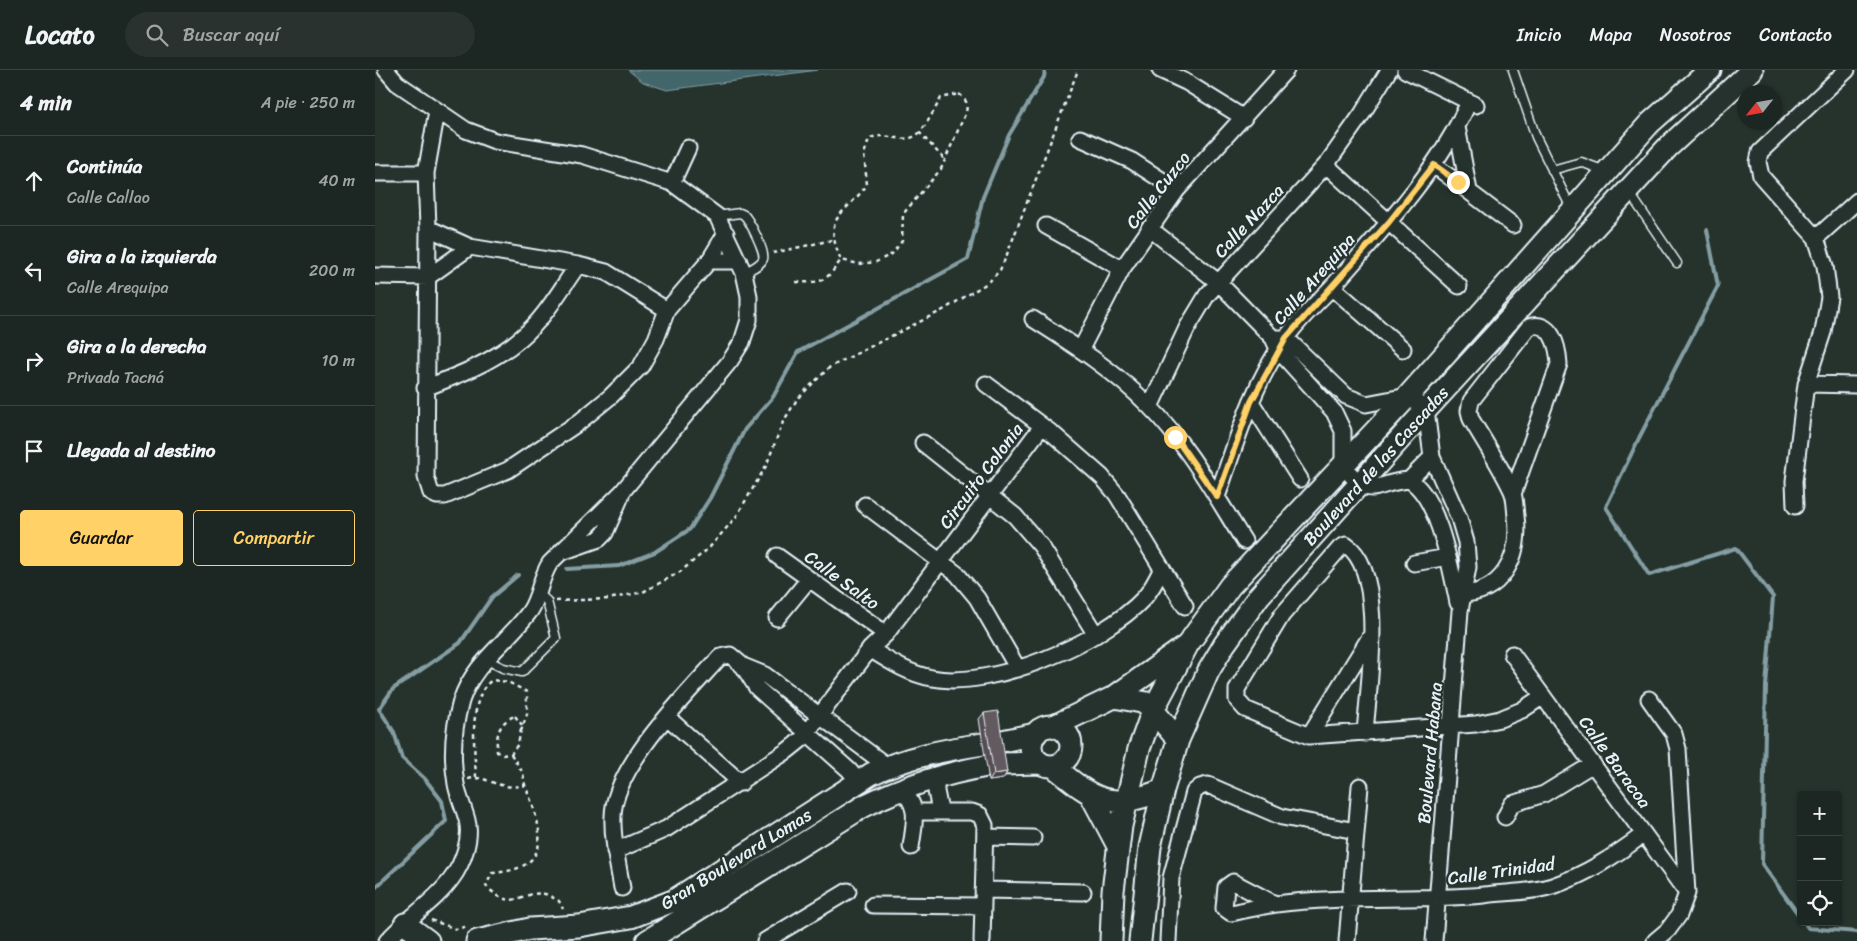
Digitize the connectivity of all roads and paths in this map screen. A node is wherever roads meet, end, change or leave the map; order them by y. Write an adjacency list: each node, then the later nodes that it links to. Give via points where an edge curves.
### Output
1 (386, 70): 11 (street, via 397,83)
2 (1078, 70): 86 (path, via 1006,257 989,282 943,310 830,367 796,401 783,422 766,466 736,517 709,548 679,572 643,592 608,599)
3 (1161, 70): 12 (street)
4 (1286, 70): 12 (street, Calle Cuzco)
5 (1389, 70): 18 (street, Calle Nazca)
6 (1405, 70): 13 (street, Calle Arequipa, via 1473,103)
7 (1513, 70): 20 (lane, via 1536,137)
8 (1710, 70): 21 (main road, Boulevard de las Cascadas, via 1649,124)
9 (1752, 70): 27 (main road, Boulevard de las Cascadas, via 1668,148)
10 (1847, 70): 37 (street, via 1760,152 1758,162 1761,176)
11 (437, 111): 23 (street); 24 (street, via 466,130 495,141 582,155)
12 (1244, 118): 25 (street, Calle Cuzco)
13 (1457, 127): 19 (street, Calle Arequipa); 26 (street)
14 (919, 132): 17 (path); 17 (path, via 941,98 959,94 965,98 966,112); 38 (path, via 907,139 884,134 869,139 864,154 867,185 833,224)
15 (1080, 138): 25 (street, via 1131,161)
16 (688, 148): 24 (street)
17 (945, 160): 41 (path, via 941,170 903,214 902,241 893,254 876,262 859,264)
18 (1326, 165): 31 (street); 50 (street, Calle Nazca)
19 (1434, 165): 26 (street); 31 (street, Calle Arequipa)
20 (1552, 170): 21 (lane, via 1581,162); 29 (lane)
21 (1606, 172): 29 (main road, Boulevard de las Cascadas)
22 (375, 173): 23 (street)
23 (426, 173): 34 (street)
24 (672, 183): 30 (street)
25 (1177, 190): 35 (street, Calle Cuzco)
26 (1469, 191): 32 (street)
27 (1629, 192): 43 (lane); 65 (main road, Boulevard de las Cascadas)
28 (1857, 201): 37 (street)
29 (1571, 210): 62 (main road, Boulevard de las Cascadas)
30 (717, 216): 36 (street); 40 (lane, via 744,215)
31 (1389, 222): 51 (street); 52 (street, Calle Arequipa)
32 (1513, 225)
33 (1046, 226): 46 (street)
34 (429, 228): 39 (street); 48 (street)
35 (1149, 228): 46 (street, Calle Cuzco); 50 (street)
36 (726, 233): 42 (street); 45 (street)
37 (1816, 238): 59 (street, via 1825,266 1829,297 1823,332)
38 (832, 240): 40 (path); 41 (path)
39 (470, 248): 44 (street); 48 (street)
40 (764, 255): 45 (lane, via 759,264)
41 (841, 260): 49 (path, via 818,283)
42 (709, 261): 45 (street); 53 (street)
43 (1677, 263)
44 (577, 265): 53 (street, via 606,272); 61 (street, via 547,311 521,338 474,369)
45 (742, 267): 86 (street, via 749,296 749,320 742,342 622,492 605,533 599,539 562,552 550,563 543,574)
46 (1122, 269): 56 (street, Calle Cuzco)
47 (375, 276): 48 (street)
48 (428, 277): 61 (street)
49 (796, 282)
50 (1218, 282): 55 (street); 64 (street, Calle Nazca, via 1187,328)
51 (1459, 286)
52 (1332, 287): 55 (street, Calle Arequipa); 57 (street)
53 (667, 310): 61 (street, via 641,366 611,396 578,423 508,470 445,496 431,493 426,477)
54 (1033, 319): 56 (street)
55 (1279, 342): 62 (street, via 1347,396 1366,404); 63 (street, Calle Arequipa); 69 (street, via 1334,412 1343,431)
56 (1081, 349): 64 (street)
57 (1403, 349)
58 (986, 384): 66 (street)
59 (1806, 384): 60 (street); 77 (street, via 1794,481)
60 (1857, 385)
61 (425, 388)
62 (1408, 396): 65 (street); 69 (main road, Boulevard de las Cascadas)
63 (1251, 402): 70 (street); 75 (street, Calle Arequipa)
64 (1150, 407): 75 (street, via 1187,452)
65 (1426, 410): 68 (street, Boulevard Habana); 72 (main road, Boulevard de las Cascadas)
66 (1042, 426): 74 (street, Circuito Colonia); 83 (street, Circuito Colonia, via 1102,477 1117,495)
67 (923, 443): 74 (street)
68 (1432, 457): 71 (street); 85 (street, Boulevard Habana, via 1466,542 1468,567)
69 (1343, 466): 72 (street); 92 (main road, Boulevard de las Cascadas, via 1230,586)
70 (1300, 479)
71 (1409, 480): 72 (street, via 1375,488); 80 (street, Boulevard Habana, via 1421,488)
72 (1360, 486): 110 (main road, Boulevard de las Cascadas, via 1259,596 1208,672)
73 (1513, 494): 73 (street, via 1559,364 1554,338 1545,327 1537,324 1529,327 1471,401 1469,411); 85 (street, via 1518,531 1516,549 1509,566 1494,583 1480,591)
74 (991, 496): 81 (street, Circuito Colonia); 90 (street, via 1015,516 1041,546)
75 (1217, 497): 78 (street)
76 (865, 505): 81 (street)
77 (1795, 506)
78 (1244, 541)
79 (777, 556): 84 (street, Calle Salto)
80 (1448, 557): 82 (street); 85 (street, Boulevard Habana)
81 (941, 560): 89 (street, Circuito Colonia); 97 (street, via 977,598)
82 (1414, 563)
83 (1162, 568): 87 (street, Circuito Colonia); 90 (street, via 1143,599)
84 (809, 578): 88 (street); 89 (street, Calle Salto)
85 (1460, 594): 104 (street, Boulevard Habana)
86 (543, 597): 95 (street); 95 (lane, via 556,638 519,672)
87 (1185, 606)
88 (777, 618)
89 (886, 634): 93 (street, Circuito Colonia)
90 (1096, 635): 97 (street, via 1058,655)
91 (1371, 636): 107 (street); 109 (street); 109 (street, via 1372,607 1368,583 1362,564 1346,545 1282,615 1237,689 1237,700 1245,709)
92 (1188, 644): 99 (main road, Gran Boulevard Lomas); 101 (main road, Boulevard de las Cascadas)
93 (870, 649): 97 (street, via 895,665 933,678 965,679); 103 (street, Circuito Colonia)
94 (1512, 654): 98 (street, Calle Baracoa)
95 (485, 659): 119 (street, via 462,699 454,726 452,748)
96 (743, 666): 102 (street, via 731,655 720,657); 103 (street, via 765,675); 106 (street, via 757,688)
97 (1018, 669)
98 (1543, 696): 104 (street, via 1523,710 1500,719); 113 (street, Calle Baracoa)
99 (1114, 697): 101 (main road, via 1147,703); 105 (main road, Gran Boulevard Lomas)
100 (1649, 699): 138 (street, via 1674,734)
101 (1153, 710): 110 (main road); 126 (main road, Boulevard de las Cascadas)
102 (667, 717): 120 (street); 139 (street, via 633,762 619,787 613,814)
103 (819, 717): 106 (street, Circuito Colonia); 115 (street)
104 (1451, 726): 107 (street); 147 (street, Boulevard Habana)
105 (1045, 730): 111 (main road, Gran Boulevard Lomas); 114 (main road, via 1031,746 1036,758); 114 (main road, via 1066,732 1071,744 1069,757 1059,765)
106 (807, 733): 118 (street); 120 (street, Circuito Colonia)
107 (1365, 733): 109 (street)
108 (520, 734): 112 (path); 112 (path, via 522,725 515,716 498,729 497,752); 117 (path, via 527,714 527,692 508,682 492,680 478,702 473,726)
109 (1309, 736)
110 (1178, 740): 124 (main road, Boulevard de las Cascadas)
111 (947, 749): 115 (main road, Gran Boulevard Lomas); 116 (main road)
112 (511, 754): 121 (path, via 523,773)
113 (1593, 764): 130 (street, via 1544,794 1512,804); 133 (street, Calle Baracoa)
114 (1046, 765): 116 (main road, Gran Boulevard Lomas, via 993,765); 125 (main road)
115 (887, 766): 118 (main road, Gran Boulevard Lomas)
116 (943, 774): 123 (main road, Gran Boulevard Lomas); 128 (street, via 936,791)
117 (476, 777): 119 (path); 121 (path, via 507,788)
118 (858, 781): 127 (main road, Gran Boulevard Lomas)
119 (456, 782): 154 (street, via 468,822 463,857 452,878)
120 (741, 783): 139 (street, Circuito Colonia, via 666,829)
121 (525, 785): 152 (path, via 541,836 527,864 511,872 492,873 486,886 497,897 512,900 544,894 559,901)
122 (1360, 786): 132 (street)
123 (899, 789): 129 (street, via 909,797); 131 (main road, Gran Boulevard Lomas)
124 (1163, 790): 126 (main road); 164 (main road, Boulevard de las Cascadas, via 1150,847)
125 (1091, 795): 126 (main road, via 1110,802); 137 (main road)
126 (1126, 801): 137 (main road, Boulevard de las Cascadas)
127 (817, 808): 131 (main road); 157 (main road, Gran Boulevard Lomas, via 653,911)
128 (940, 811): 129 (street); 134 (street, via 980,815 985,825)
129 (915, 812): 136 (street)
130 (1505, 817)
131 (829, 828): 160 (main road, Gran Boulevard Lomas)
132 (1356, 832): 146 (street); 165 (street, via 1282,817 1208,785 1200,786 1194,792 1171,878)
133 (1644, 834): 140 (street, Calle Baracoa); 147 (street, Calle Trinidad, via 1613,858 1551,886)
134 (985, 837): 135 (street); 142 (street)
135 (1033, 838)
136 (911, 846)
137 (1118, 846): 163 (main road, Boulevard de las Cascadas)
138 (1685, 846): 140 (street); 145 (street)
139 (615, 851): 141 (street)
140 (1661, 858): 145 (street, Calle Baracoa)
141 (622, 888)
142 (983, 890): 144 (street); 150 (street)
143 (848, 891): 161 (street)
144 (1083, 892)
145 (1687, 893): 168 (street, via 1679,915 1669,930)
146 (1351, 899): 147 (street, Calle Trinidad); 148 (street, Calle Trinidad); 166 (street)
147 (1437, 899): 167 (street, Boulevard Habana)
148 (1275, 904)
149 (873, 906): 150 (street)
150 (983, 906): 162 (street)
151 (556, 911): 152 (path)
152 (563, 911): 153 (path)
153 (571, 911)
154 (405, 924): 158 (street); 159 (main road)
155 (442, 925): 156 (path)
156 (475, 933): 157 (main road, Gran Boulevard Lomas)
157 (537, 935)
158 (387, 941)
159 (428, 941)
160 (647, 941)
161 (765, 941)
162 (982, 941)
163 (1111, 941)
164 (1140, 941)
165 (1168, 941)
166 (1347, 941)
167 (1434, 941)
168 (1655, 941)

